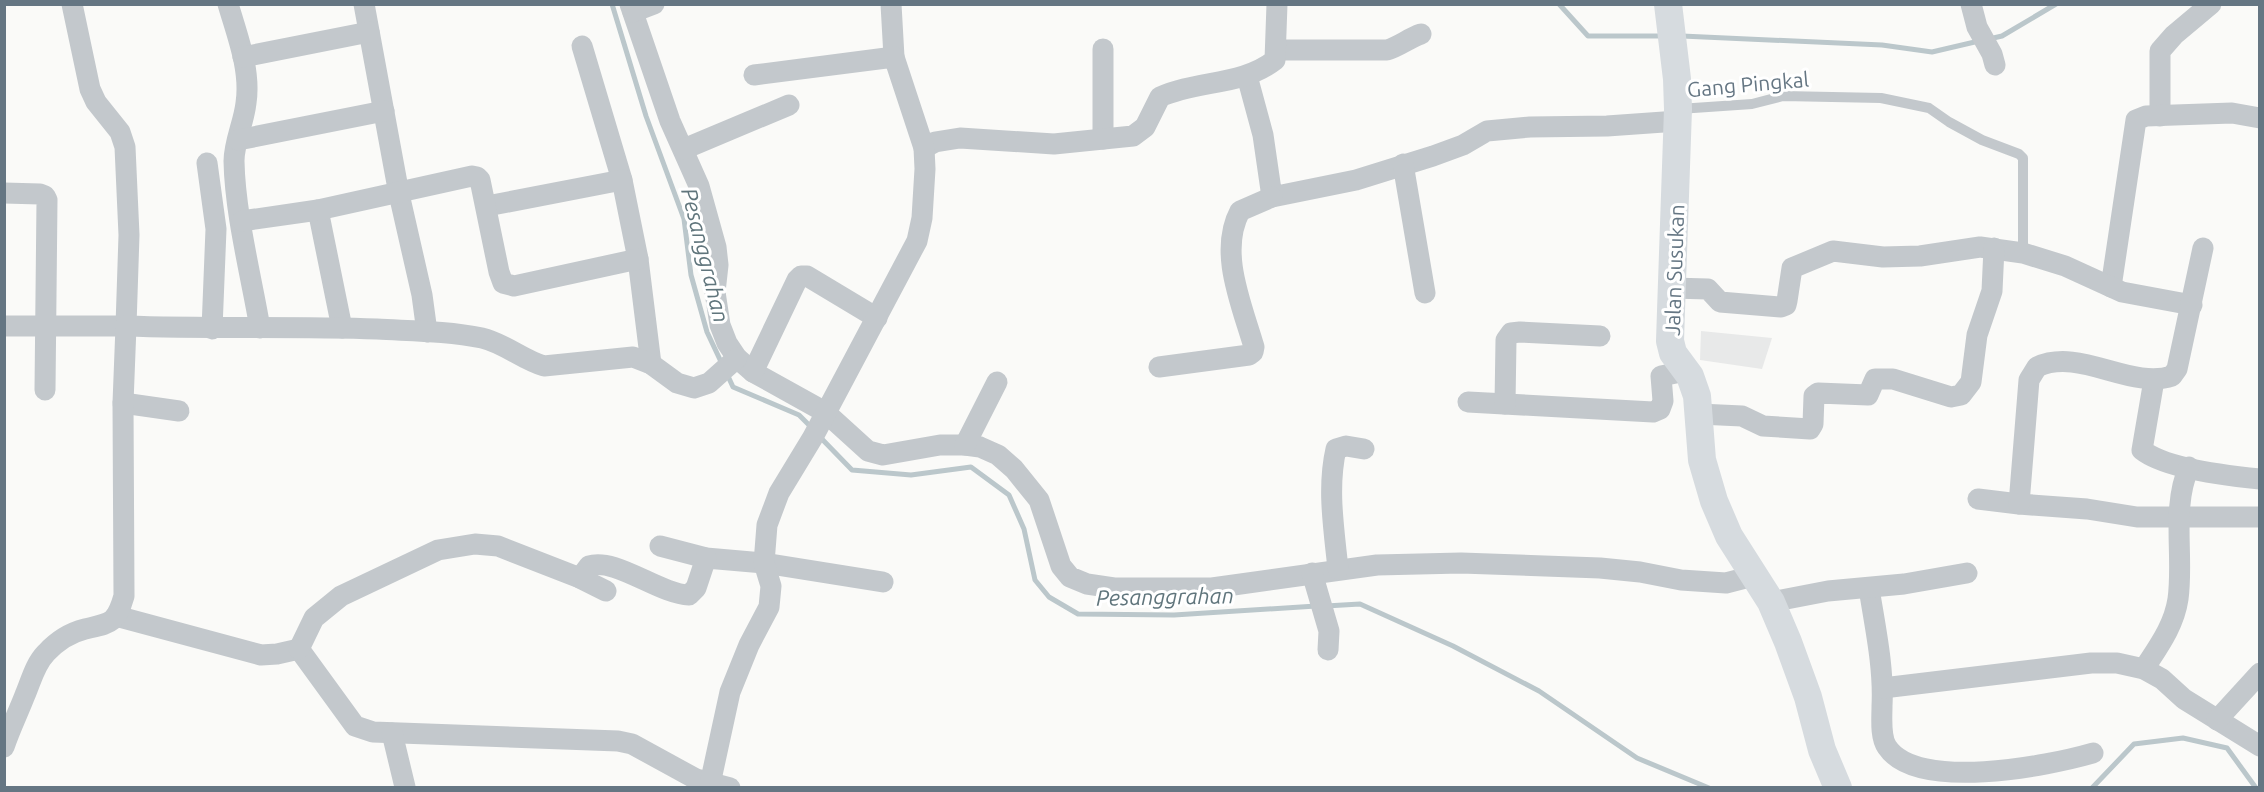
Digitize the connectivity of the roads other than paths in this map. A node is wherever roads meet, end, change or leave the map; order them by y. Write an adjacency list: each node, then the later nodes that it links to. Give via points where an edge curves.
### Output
1 (72, 4): 50 (street, via 90,89 120,132 125,147 129,235)
2 (228, 4): 16 (street)
3 (364, 4): 11 (street)
4 (654, 4): 9 (street)
5 (891, 4): 17 (street)
6 (1277, 4): 15 (street)
7 (1971, 4): 18 (street)
8 (2211, 4): 24 (street, via 2160,51)
9 (632, 8): 29 (street, via 670,121)
10 (1668, 12): 23 (street, Jalan Susukan)
11 (369, 32): 16 (street); 22 (street)
12 (1421, 34): 15 (street, via 1387,50)
13 (582, 46): 32 (street)
14 (1104, 49): 26 (street)
15 (1277, 50): 20 (street, via 1275,60)
16 (243, 57): 27 (street, via 247,102)
17 (894, 57): 19 (street); 28 (street)
18 (1993, 60)
19 (754, 75)
20 (1247, 76): 26 (street, via 1160,97 1145,127 1133,136); 35 (street, via 1263,135)
21 (789, 105): 29 (street)
22 (384, 111): 27 (street); 34 (street)
23 (1678, 115): 31 (street, via 1607,126 1487,131 1463,145); 41 (lane, Gang Pingkal, via 1782,96 1881,98 1929,108 1960,129 2019,154 2023,163); 44 (street, Jalan Susukan)
24 (2160, 116): 25 (street, via 2232,113); 43 (street, via 2136,120)
25 (2259, 118)
26 (1103, 138): 28 (street, via 1054,144 960,138)
27 (238, 140): 38 (street, via 234,158)
28 (924, 148): 47 (street, via 922,218 917,241)
29 (684, 149): 56 (street, via 716,247 720,325)
30 (207, 163): 53 (street, via 216,229)
31 (1403, 164): 35 (street, via 1356,180); 45 (street)
32 (622, 180): 36 (street); 42 (street)
33 (4, 193): 48 (street, via 40,194 47,200)
34 (399, 194): 36 (street, via 477,177); 37 (street); 54 (street)
35 (1272, 197): 58 (street, via 1240,211 1231,234 1230,259 1253,352)
36 (487, 206): 42 (street, via 503,283 514,286)
37 (318, 210): 38 (street); 52 (street)
38 (242, 221): 51 (street)
39 (1994, 248): 41 (street); 44 (street, via 1893,257 1833,251 1792,267 1786,305 1781,307 1720,302 1708,289); 68 (street, via 1992,291 1977,335 1971,381 1961,395 1951,397 1878,378 1868,395 1818,393 1814,396 1814,424 1810,429 1763,426 1743,416)
40 (2203, 248): 46 (street)
41 (2023, 253): 43 (street)
42 (638, 259): 57 (street)
43 (2111, 287): 46 (street)
44 (1672, 288): 59 (street, Jalan Susukan, via 1672,353)
45 (1425, 293)
46 (2192, 305): 61 (street, via 2177,369 2172,376)
47 (877, 318): 60 (street, via 801,276); 69 (street)
48 (45, 325): 49 (street); 50 (street); 63 (street)
49 (4, 326)
50 (126, 326): 53 (street); 65 (street)
51 (260, 328): 52 (street); 53 (street)
52 (342, 328): 54 (street)
53 (212, 329)
54 (427, 332): 57 (street, via 483,339 544,366 633,357)
55 (1600, 336): 66 (street, via 1511,333 1506,340)
56 (733, 362): 57 (street, via 709,383 694,388 677,383); 60 (street)
57 (651, 364)
58 (1159, 367)
59 (1686, 371): 66 (street, via 1661,376 1663,401 1660,409 1653,412); 68 (street, Jalan Susukan, via 1697,396)
60 (753, 372): 69 (street)
61 (2154, 380): 72 (street, via 2142,450); 75 (street, via 2056,361 2037,367 2029,380)
62 (997, 382): 70 (street)
63 (45, 390)
64 (1468, 402): 66 (street)
65 (123, 403): 67 (street); 90 (street)
66 (1505, 404)
67 (179, 411)
68 (1699, 414): 83 (street, Jalan Susukan, via 1702,460 1714,501)
69 (820, 423): 70 (street, via 868,451 883,455 940,445); 80 (street, via 779,493 767,525)
70 (965, 445): 85 (street, via 998,455 1014,469 1039,500 1061,566 1070,577 1087,584 1114,588 1212,588)
71 (1364, 449): 81 (street, via 1336,448 1331,500)
72 (2189, 467): 73 (street); 77 (street, via 2183,481)
73 (2259, 479)
74 (1978, 499): 75 (street)
75 (2019, 504): 77 (street, via 2087,509 2137,518)
76 (2259, 517): 77 (street)
77 (2179, 518): 93 (street, via 2178,601 2169,631)
78 (660, 546): 79 (street)
79 (706, 558): 80 (street); 84 (street, via 696,588 689,595 603,564 590,566)
80 (764, 563): 86 (street); 103 (street, via 771,586 769,607 732,684)
81 (1338, 569): 83 (street, via 1523,564 1600,568 1726,583); 85 (street)
82 (1967, 573): 87 (street)
83 (1753, 576): 89 (street, Jalan Susukan)
84 (580, 578): 88 (street); 91 (street, via 498,546 475,544 438,550 341,596 314,618)
85 (1313, 581): 92 (street, via 1329,631)
86 (883, 582)
87 (1869, 588): 89 (street); 95 (street)
88 (606, 591)
89 (1771, 602): 102 (street, Jalan Susukan)
90 (120, 608): 91 (street, via 261,655 277,654); 97 (street, via 110,623 65,636 43,656)
91 (301, 643): 98 (street, via 355,726)
92 (1328, 650)
93 (2144, 669): 95 (street, via 2091,663); 96 (street)
94 (2259, 673): 96 (street)
95 (1883, 688): 101 (street, via 1886,746 1905,763 1919,768 1980,775)
96 (2217, 720): 99 (street)
97 (8, 726): 100 (street)
98 (392, 733): 103 (street, via 618,741 633,744 677,769); 104 (street)
99 (2259, 746)
100 (4, 747)
101 (2093, 753)
102 (1837, 785)
103 (720, 786)
104 (405, 787)

